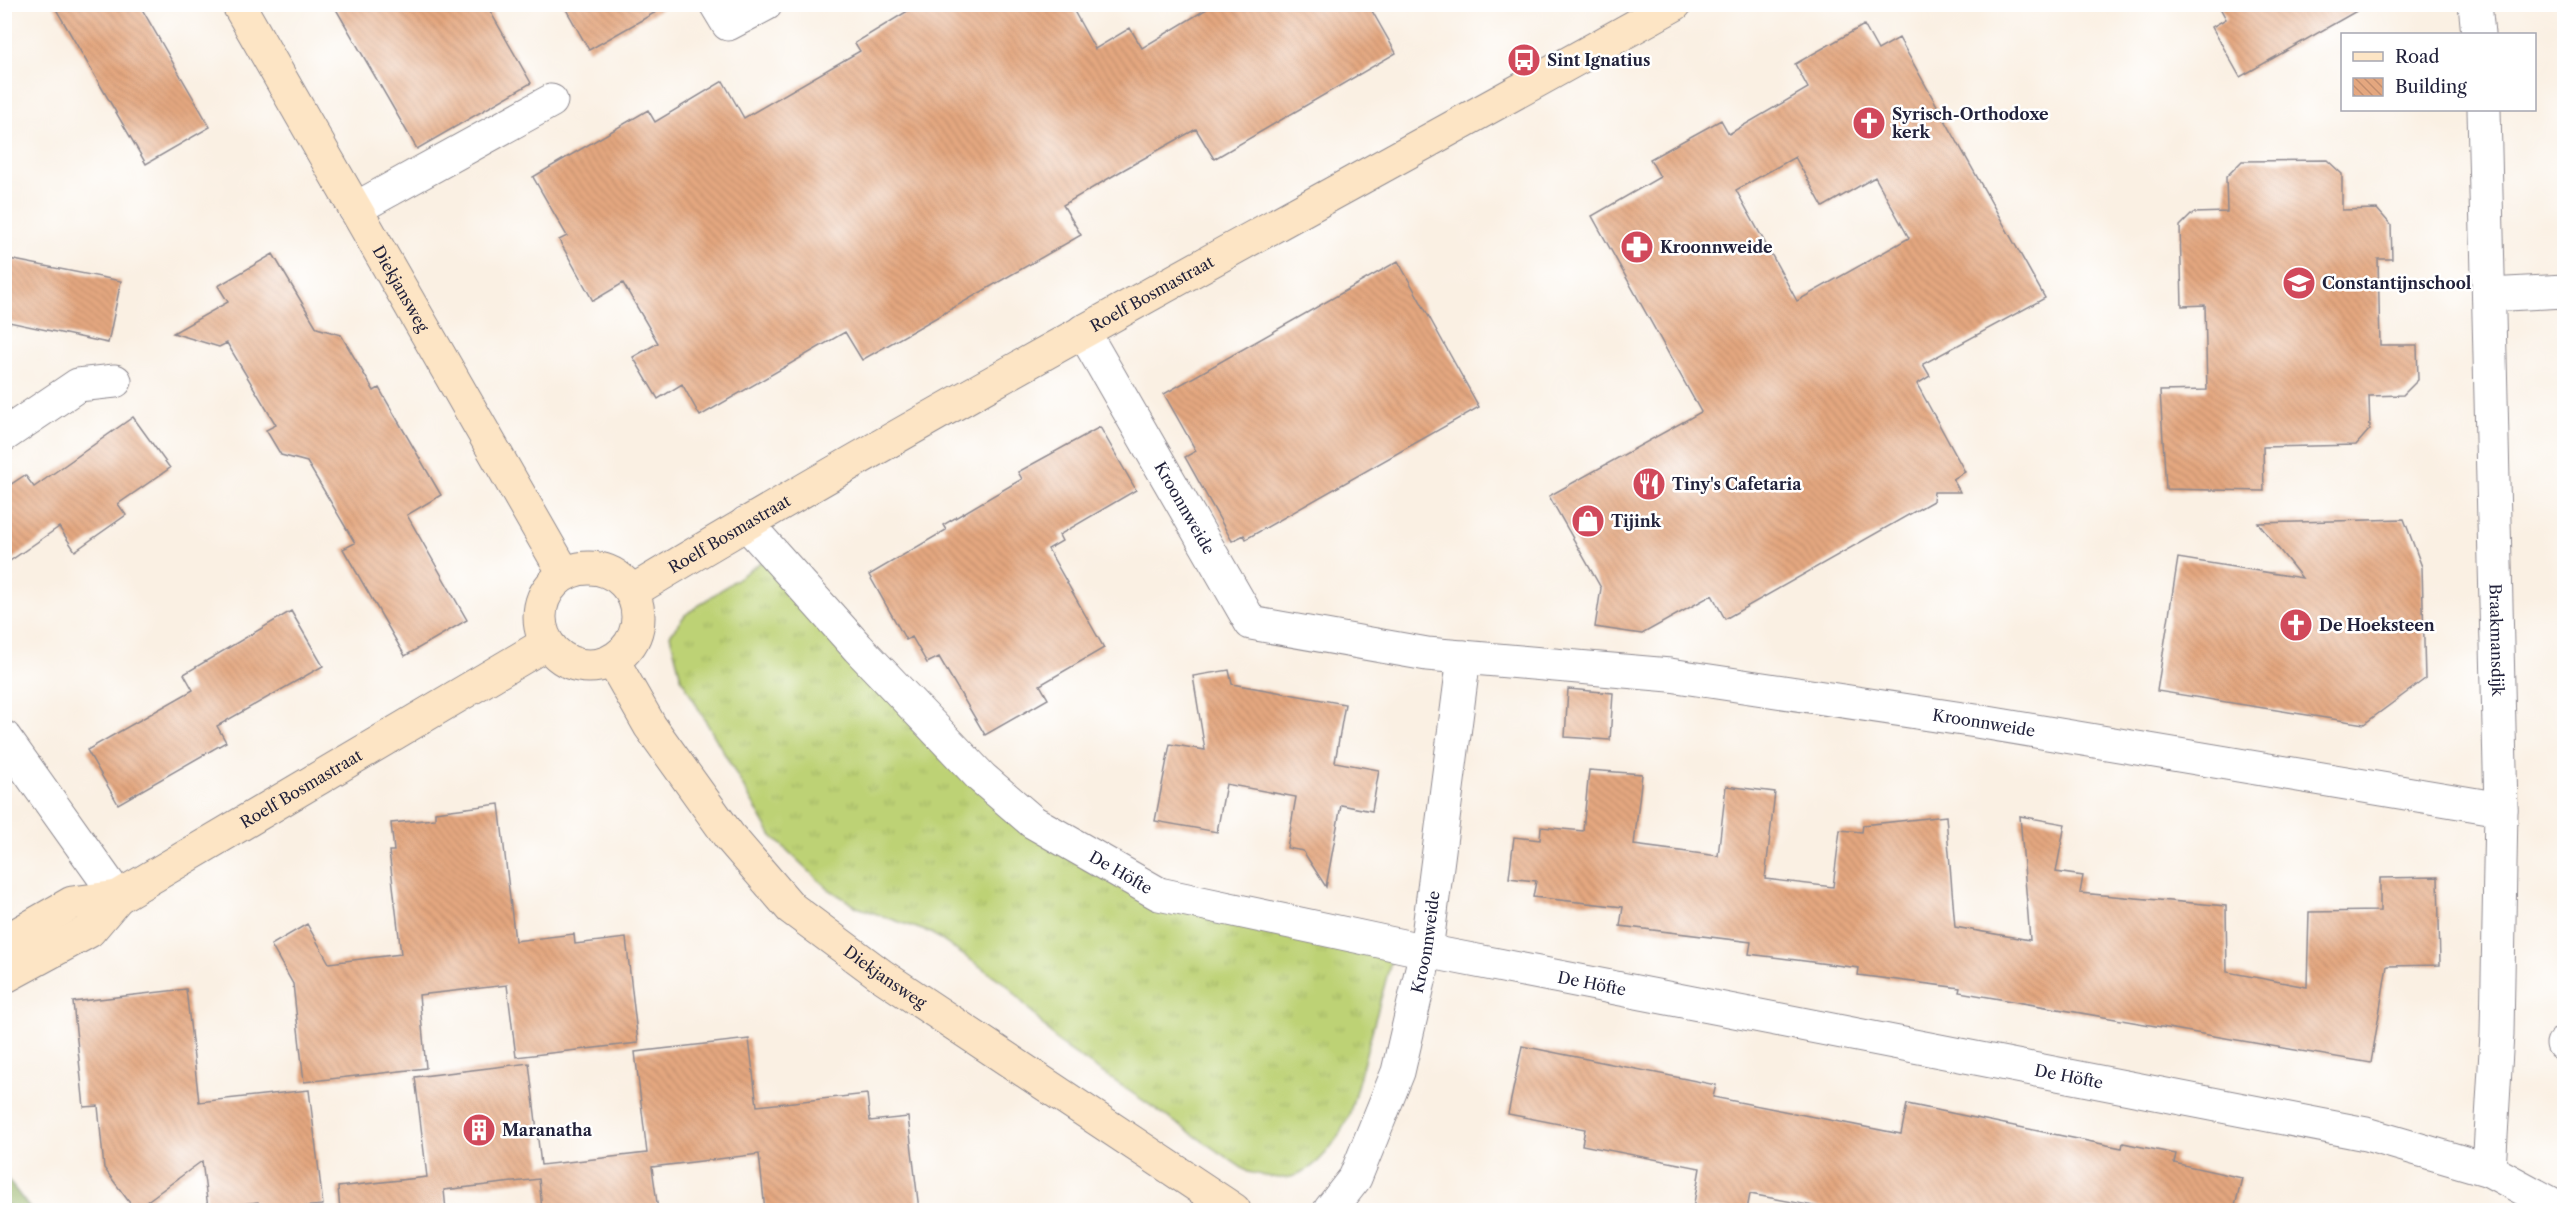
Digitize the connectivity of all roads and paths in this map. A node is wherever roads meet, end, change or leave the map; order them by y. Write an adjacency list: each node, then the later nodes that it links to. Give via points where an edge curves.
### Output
1 (238, 4): 9 (main road, Diekjansweg)
2 (716, 4): 3 (street, via 728,24)
3 (766, 4)
4 (1675, 4): 12 (main road, Roelf Bosmastraat)
5 (2475, 4): 6 (street)
6 (2478, 33)
7 (551, 101): 9 (street)
8 (2484, 111): 11 (street, Braakmansdijk)
9 (355, 209): 16 (main road, Diekjansweg)
10 (2565, 291): 11 (street)
11 (2489, 295): 22 (street, Braakmansdijk)
12 (1083, 330): 15 (main road, Roelf Bosmastraat); 19 (street, Kroonnweide, via 1251,623 1412,652)
13 (116, 381): 14 (street, via 78,385)
14 (4, 435)
15 (746, 524): 17 (main road, Roelf Bosmastraat); 25 (street, De Höfte, via 982,778 1033,822 1159,894)
16 (564, 573): 17 (main road, via 586,567 612,573); 18 (main road, via 544,595 540,619)
17 (633, 591): 20 (main road, via 640,617 632,642)
18 (547, 643): 20 (main road, via 565,660 589,667); 23 (main road, Roelf Bosmastraat)
19 (1464, 657): 22 (street, Kroonnweide, via 1682,676); 25 (street, Kroonnweide)
20 (613, 661): 28 (main road, Diekjansweg, via 650,726 716,818 791,908 881,975)
21 (4, 737): 23 (street)
22 (2501, 809): 27 (street, Braakmansdijk, via 2497,1034)
23 (118, 897): 24 (main road, Roelf Bosmastraat, via 72,903); 26 (main road, Roelf Bosmastraat, via 89,931)
24 (4, 942)
25 (1425, 951): 27 (street, De Höfte, via 2366,1134); 29 (street, Kroonnweide, via 1398,1072 1355,1178)
26 (4, 977)
27 (2489, 1170): 30 (street, De Höfte)
28 (1234, 1210)
29 (1330, 1210)
30 (2563, 1210)

